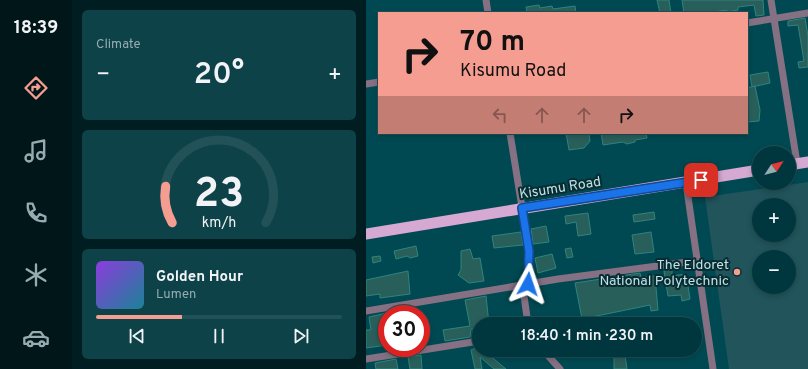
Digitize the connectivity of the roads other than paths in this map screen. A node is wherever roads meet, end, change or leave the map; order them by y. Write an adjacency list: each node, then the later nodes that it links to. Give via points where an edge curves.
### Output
1 (486, 0): 3 (street)
2 (771, 0): 5 (street)
3 (488, 12)
4 (808, 13): 5 (street)
5 (774, 19): 6 (street); 10 (street)
6 (748, 23)
7 (378, 82): 8 (street)
8 (366, 84)
9 (510, 134): 15 (street)
10 (791, 146)
11 (808, 162): 12 (highway)
12 (796, 164)
13 (752, 171): 14 (highway, Kisumu Road)
14 (686, 183): 15 (highway, Kisumu Road); 17 (street)
15 (522, 208): 16 (highway, Kisumu Road); 18 (street, via 529,251)
16 (366, 234)
17 (696, 261): 18 (street); 25 (street)
18 (528, 284): 19 (street); 20 (street, via 524,296)
19 (366, 311)
20 (527, 317)
21 (472, 342): 23 (street)
22 (549, 357): 24 (street)
23 (366, 359)
24 (560, 369)
25 (713, 369)

